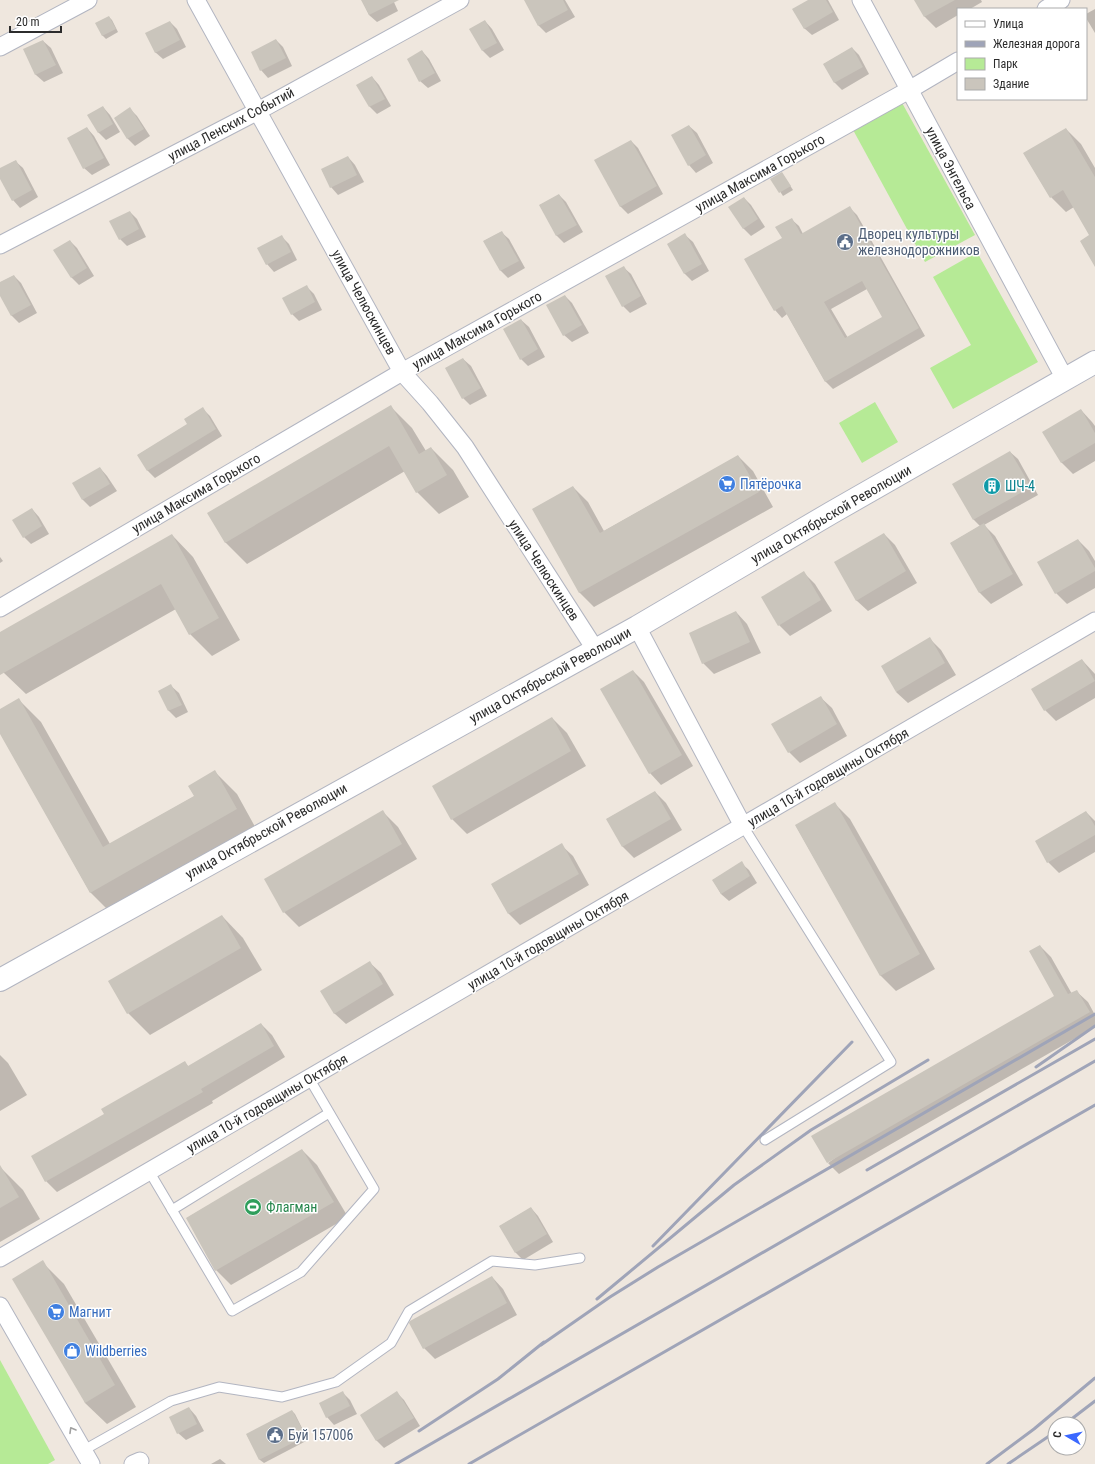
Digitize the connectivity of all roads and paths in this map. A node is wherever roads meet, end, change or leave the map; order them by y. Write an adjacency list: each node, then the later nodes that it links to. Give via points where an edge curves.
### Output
1 (88, 0): 7 (street)
2 (196, 0): 10 (street, улица Челюскинцев)
3 (460, 0): 10 (street, улица Ленских Событий)
4 (861, 0): 9 (street, улица Энгельса)
5 (1061, 0): 6 (street)
6 (1048, 8)
7 (0, 47)
8 (957, 62): 9 (street, улица Максима Горького)
9 (909, 90): 13 (street, улица Максима Горького); 14 (street, улица Энгельса)
10 (258, 110): 11 (street, улица Ленских Событий); 13 (street, улица Челюскинцев)
11 (0, 245)
12 (1095, 362): 14 (street, улица Октябрьской Революции)
13 (402, 372): 15 (street, улица Максима Горького); 18 (street, улица Челюскинцев, via 465,447)
14 (1065, 379): 17 (street, улица Октябрьской Революции)
15 (0, 608)
16 (1095, 622): 19 (street, улица 10-й годовщины Октября)
17 (638, 627): 18 (street, улица Октябрьской Революции); 19 (street)
18 (595, 649): 20 (street, улица Октябрьской Революции)
19 (743, 826): 21 (street, улица 10-й годовщины Октября); 23 (lane, via 891,1062)
20 (2, 972)
21 (309, 1078): 22 (lane); 24 (street, улица 10-й годовщины Октября)
22 (329, 1113): 25 (lane); 25 (lane, via 374,1189 301,1272 232,1311)
23 (765, 1140)
24 (149, 1171): 25 (lane); 26 (street, улица 10-й годовщины Октября)
25 (172, 1210)
26 (0, 1258)
27 (580, 1258): 29 (lane, via 536,1265 492,1261 409,1311 391,1343 336,1382 282,1398 219,1386 171,1401)
28 (0, 1306): 29 (street, one-way to 28)
29 (87, 1457)

